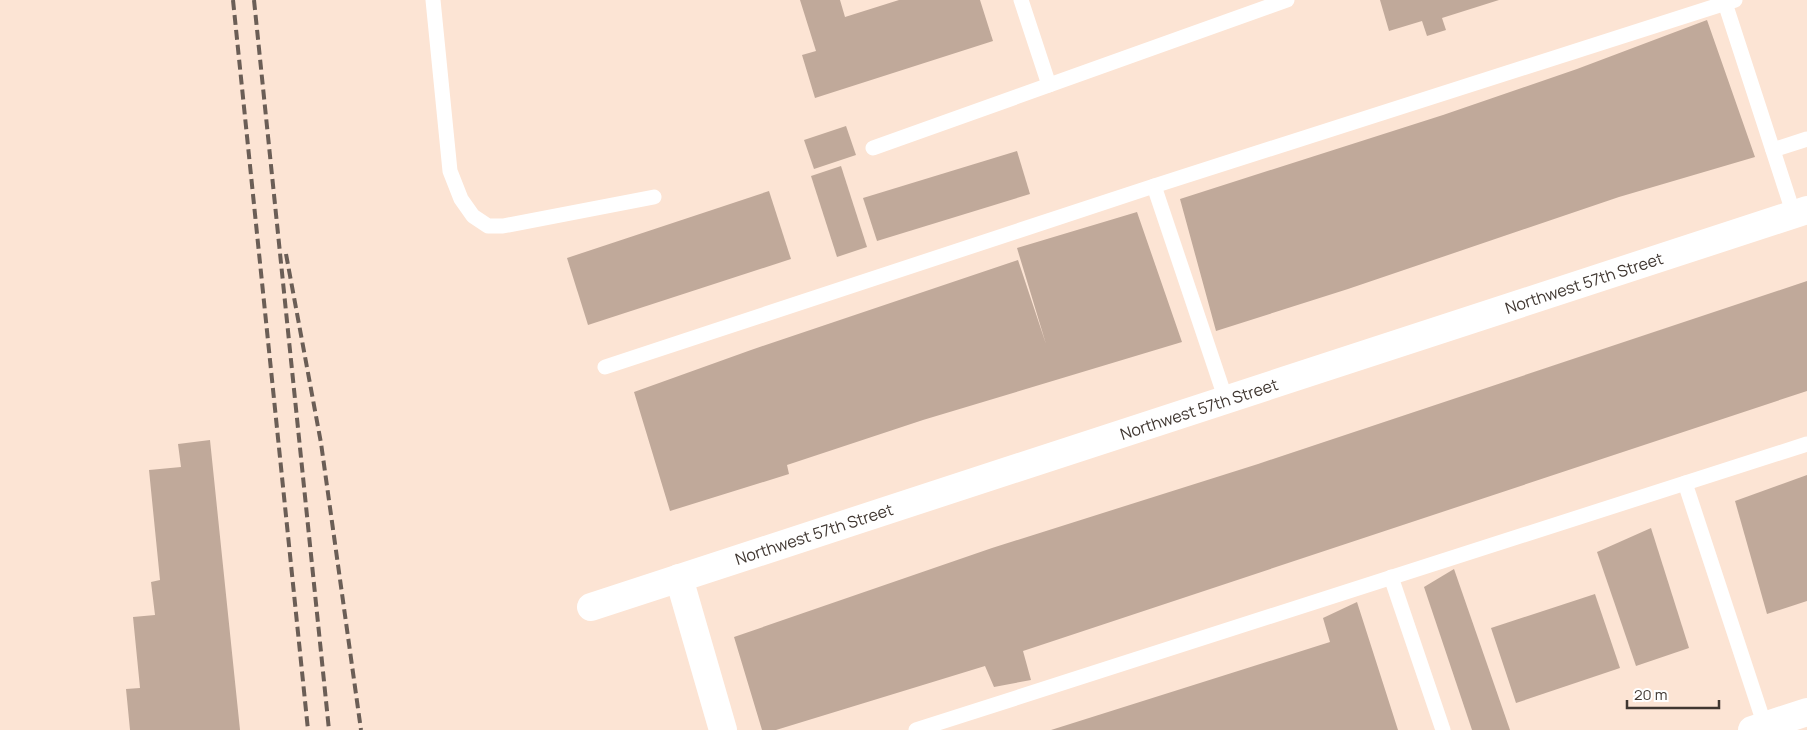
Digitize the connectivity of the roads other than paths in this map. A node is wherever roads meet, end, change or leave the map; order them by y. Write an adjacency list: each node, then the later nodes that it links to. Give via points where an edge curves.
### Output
1 (433, 0): 10 (lane, via 450,171 461,199 473,216 488,226 503,226)
2 (1021, 0): 5 (lane)
3 (1287, 0): 5 (lane)
4 (1730, 2): 8 (lane); 9 (lane)
5 (1049, 85): 7 (lane)
6 (1807, 139): 8 (lane)
7 (873, 148)
8 (1773, 150): 11 (lane)
9 (1154, 186): 12 (lane); 13 (lane)
10 (654, 197)
11 (1800, 212): 13 (street, Northwest 57th Street)
12 (605, 366)
13 (1226, 400): 17 (street, Northwest 57th Street)
14 (1807, 444): 15 (lane)
15 (1685, 483): 16 (lane); 20 (lane)
16 (1391, 577): 22 (lane); 23 (lane)
17 (679, 578): 18 (street, Northwest 57th Street); 21 (street)
18 (591, 607)
19 (1807, 712): 20 (street)
20 (1759, 728)
21 (723, 730)
22 (916, 730)
23 (1443, 730)

